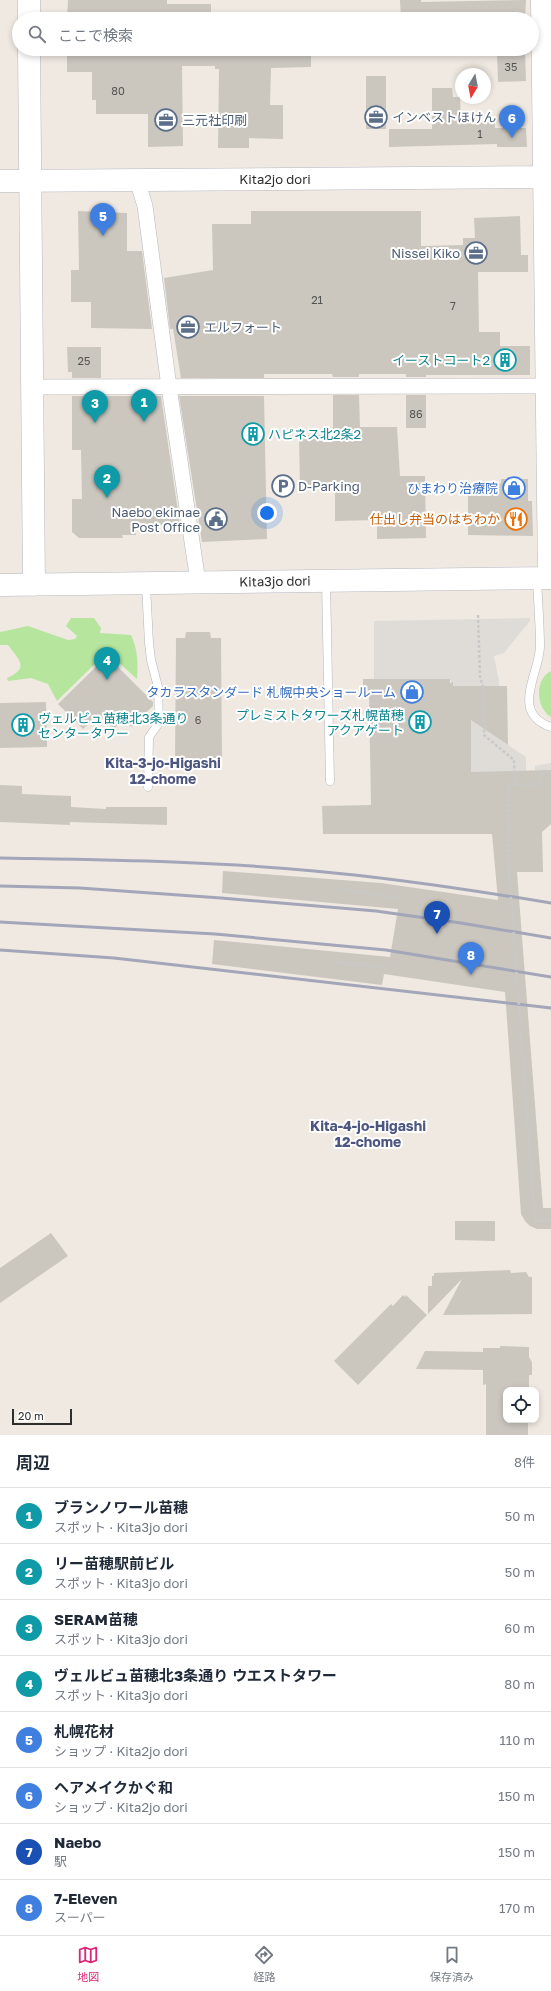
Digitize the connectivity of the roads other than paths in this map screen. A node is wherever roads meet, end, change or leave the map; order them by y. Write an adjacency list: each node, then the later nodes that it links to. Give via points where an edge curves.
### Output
1 (29, 0): 3 (street)
2 (542, 0): 5 (street)
3 (29, 12)
4 (29, 56): 8 (street)
5 (548, 177): 6 (street, Kita2jo dori); 9 (street)
6 (137, 180): 8 (street, Kita2jo dori); 11 (street, via 145,206)
7 (0, 181): 8 (street, Kita2jo dori)
8 (30, 181): 10 (street)
9 (546, 386): 11 (street); 12 (street)
10 (32, 387): 11 (street); 17 (street)
11 (169, 387): 14 (street)
12 (546, 578): 13 (street, Kita3jo dori); 18 (lane, via 540,647 529,699 535,717 543,724)
13 (326, 581): 14 (street, Kita3jo dori); 19 (lane)
14 (198, 582): 15 (street, Kita3jo dori)
15 (146, 584): 17 (street, Kita3jo dori); 20 (lane, via 149,643 158,687 159,723 149,737)
16 (0, 585): 17 (street, Kita3jo dori)
17 (34, 585)
18 (551, 726)
19 (330, 780)
20 (148, 787)

